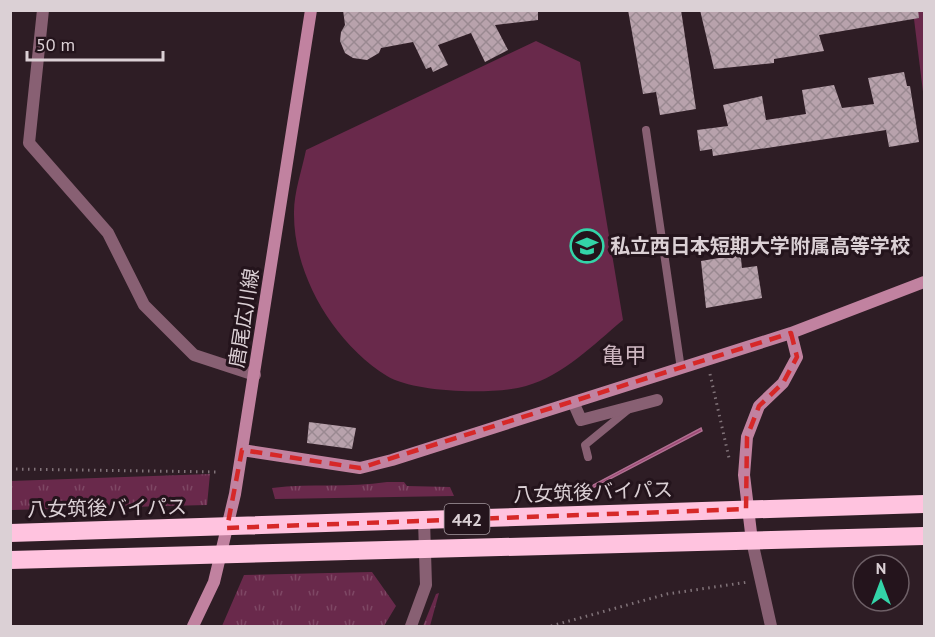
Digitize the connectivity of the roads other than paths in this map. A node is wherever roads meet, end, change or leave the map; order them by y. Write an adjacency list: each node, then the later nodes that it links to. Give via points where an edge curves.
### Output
1 (43, 10): 7 (street, via 29,143 108,233 144,305 194,355)
2 (311, 10): 7 (street, 唐尾広川線)
3 (646, 130): 6 (lane)
4 (924, 282): 5 (street)
5 (791, 333): 6 (street); 14 (street, via 797,357 783,384 759,406 747,438)
6 (681, 369): 9 (street)
7 (255, 375): 11 (street, 唐尾広川線)
8 (657, 400): 10 (street)
9 (574, 404): 10 (street, via 581,420); 11 (street, via 360,468)
10 (633, 406): 12 (lane, via 585,445)
11 (242, 450): 21 (street, 唐尾広川線, via 214,582)
12 (588, 457)
13 (924, 504): 14 (highway, 八女筑後バイパス / 442)
14 (746, 509): 15 (highway, 八女筑後バイパス / 442); 18 (street)
15 (424, 520): 16 (highway, 八女筑後バイパス / 442); 19 (street)
16 (10, 533)
17 (924, 536): 18 (highway, 442)
18 (752, 541): 19 (highway, 442); 23 (street)
19 (425, 549): 20 (highway, 442); 22 (street, via 426,585)
20 (10, 560)
21 (193, 627)
22 (411, 627)
23 (771, 627)

